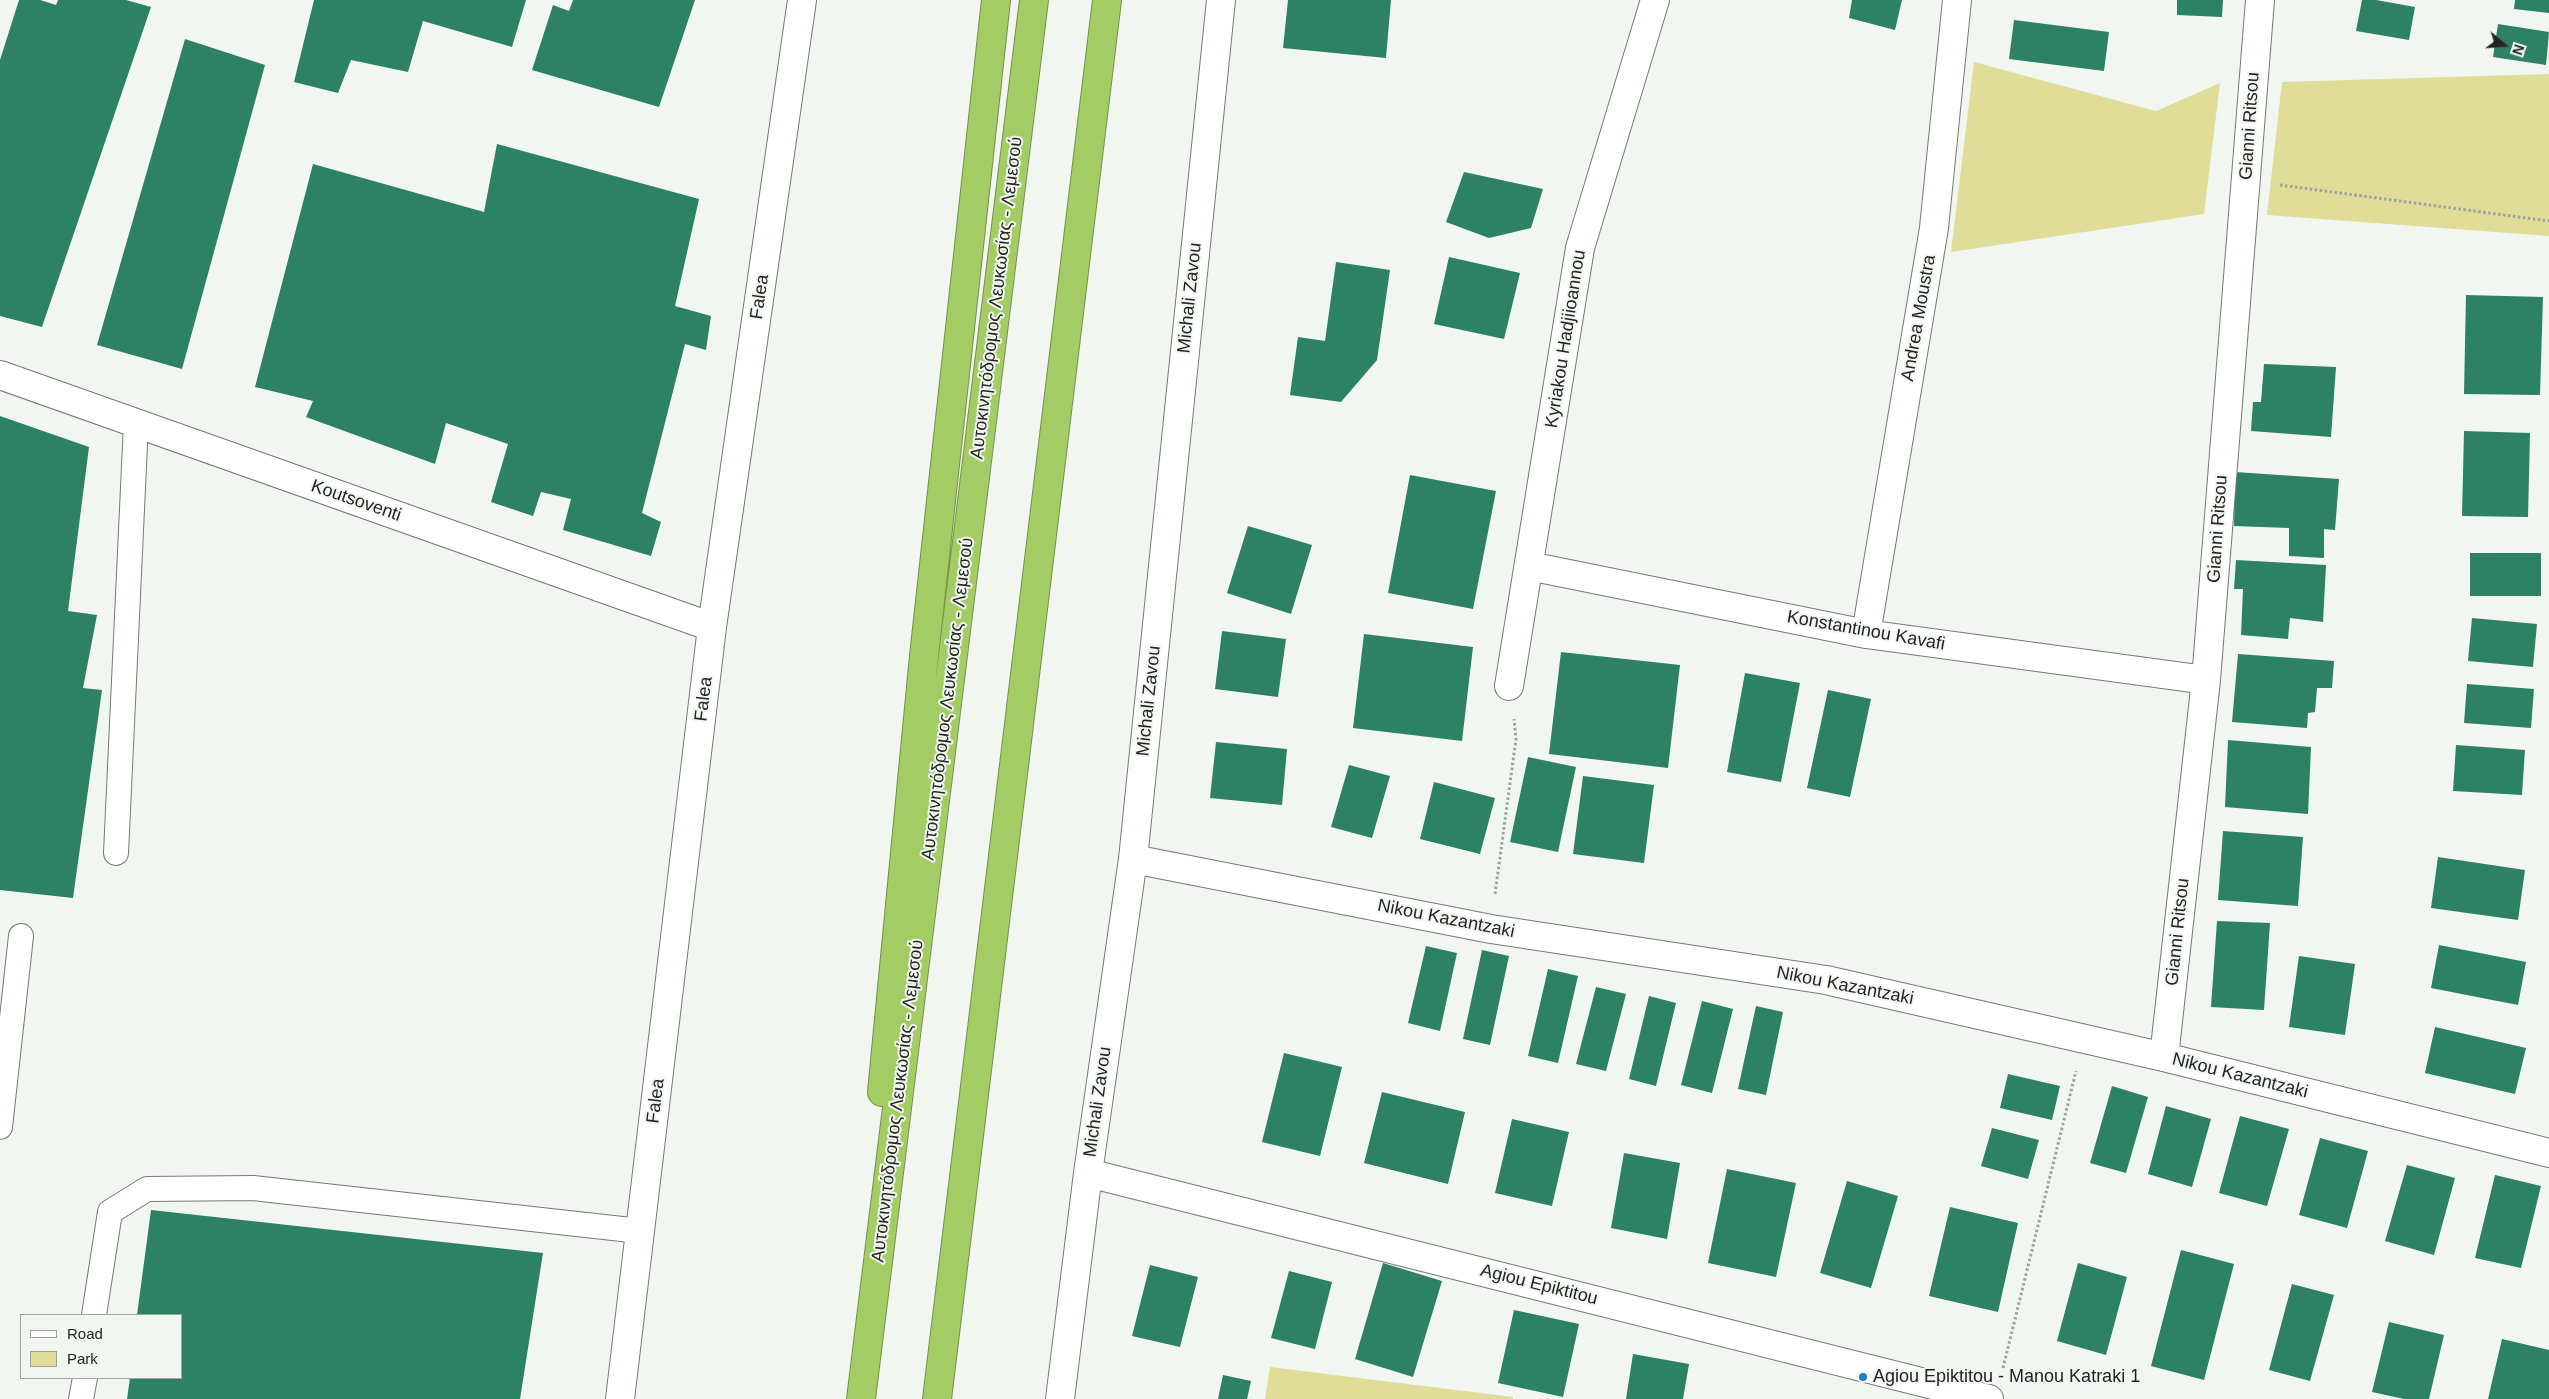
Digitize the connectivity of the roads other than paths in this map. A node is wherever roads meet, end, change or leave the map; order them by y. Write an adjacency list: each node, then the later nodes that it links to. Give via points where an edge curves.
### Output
1 (802, 0): 14 (street, Falea)
2 (996, 0): 27 (highway, via 924,656 883,1072)
3 (1034, 0): 27 (highway, Αυτοκινητόδρομος Λευκωσίας - Λεμεσού)
4 (1107, 0): 10 (highway)
5 (1113, 0): 10 (highway)
6 (1221, 0): 19 (street, Michali Zavou)
7 (1655, 0): 13 (street, Kyriakou Hadjiioannou, via 1580,248)
8 (1957, 0): 15 (street, Andrea Moustra, via 1934,228)
9 (2260, 0): 16 (street, Gianni Ritsou)
10 (1098, 72): 32 (highway)
11 (0, 375): 12 (street, Koutsoventi)
12 (136, 423): 14 (street, Koutsoventi); 18 (lane)
13 (1529, 566): 15 (street, Konstantinou Kavafi); 17 (street, Kyriakou Hadjiioannou)
14 (712, 627): 25 (street, Falea)
15 (1866, 634): 16 (street, Konstantinou Kavafi)
16 (2206, 680): 21 (street, Gianni Ritsou)
17 (1509, 686)
18 (116, 853)
19 (1133, 858): 21 (street, Nikou Kazantzaki, via 1491,929 1826,980); 24 (street, Michali Zavou)
20 (21, 936): 22 (lane)
21 (2164, 1058): 23 (street, Nikou Kazantzaki)
22 (0, 1127)
23 (2549, 1153)
24 (1088, 1173): 33 (street, Michali Zavou); 34 (street, Agiou Epiktitou)
25 (640, 1231): 26 (lane, via 253,1188 147,1189 110,1212); 30 (street, Falea)
26 (94, 1314)
27 (867, 1356): 31 (highway, Αυτοκινητόδρομος Λευκωσίας - Λεμεσού)
28 (85, 1379): 29 (lane)
29 (81, 1399)
30 (620, 1399)
31 (862, 1399)
32 (937, 1399)
33 (1060, 1399)
34 (1989, 1399)

